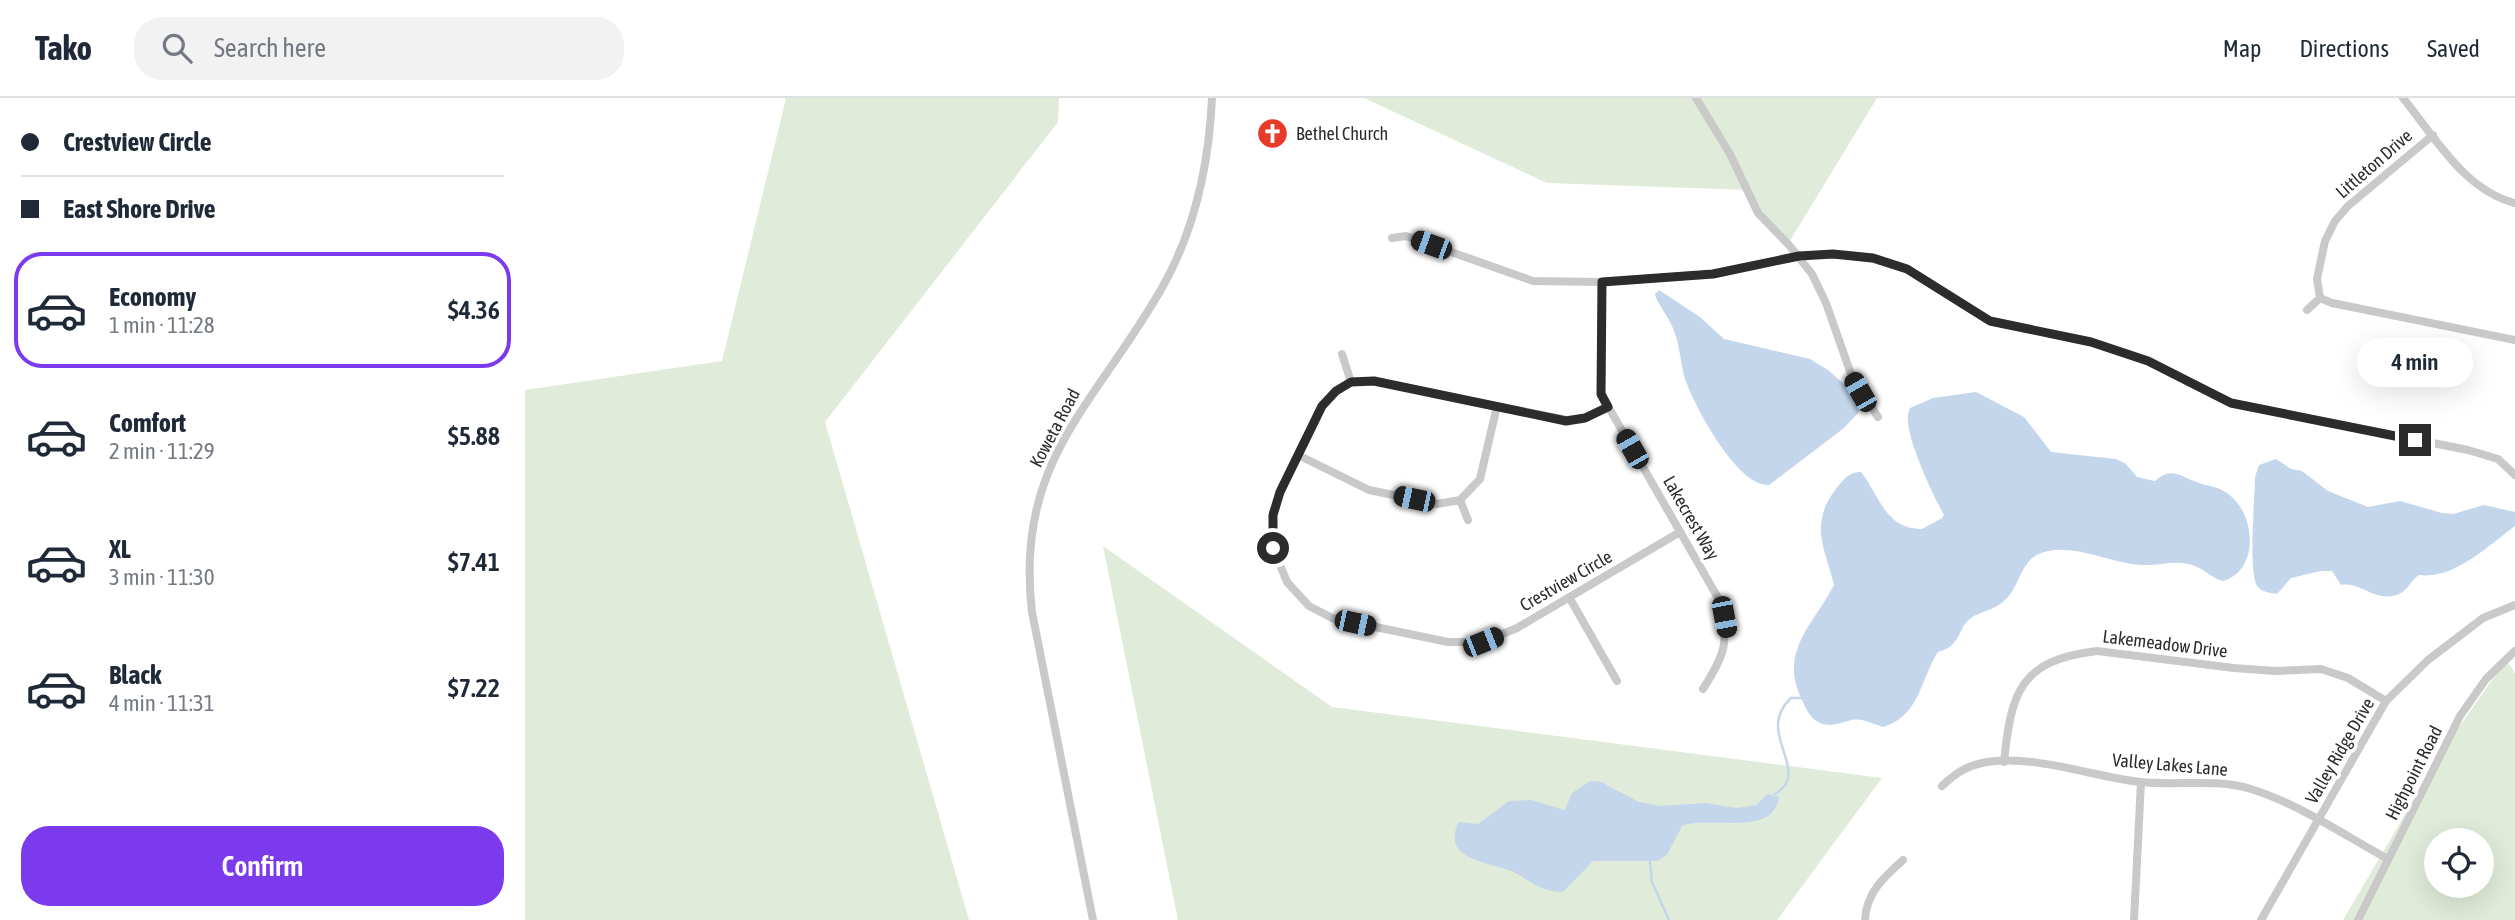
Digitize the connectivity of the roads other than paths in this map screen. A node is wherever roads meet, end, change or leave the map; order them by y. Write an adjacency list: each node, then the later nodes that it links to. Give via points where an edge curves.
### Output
1 (1212, 98): 34 (street, Koweta Road, via 1198,199 1183,243 1163,285 1056,450 1031,536 1032,612)
2 (1696, 98): 7 (street, via 1758,213)
3 (2403, 98): 4 (street)
4 (2433, 135): 5 (street, via 2467,176 2486,191); 9 (street, Littleton Drive, via 2335,221 2325,241 2317,279)
5 (2515, 203)
6 (1392, 238): 8 (street, via 1406,236 1533,281)
7 (1799, 256): 8 (street, via 1713,274); 16 (street, via 1826,303 1852,377); 18 (street, via 1873,258 1907,269 1990,321 2091,342 2148,361 2231,403 2468,450 2498,459)
8 (1602, 282): 15 (street, Lakecrest Way, via 1601,394)
9 (2320, 298): 10 (street); 11 (street)
10 (2307, 310)
11 (2515, 340)
12 (1342, 354): 13 (street)
13 (1351, 382): 14 (street, via 1374,381); 17 (street, Crestview Circle, via 1322,406)
14 (1497, 407): 15 (street, via 1566,421); 19 (street, via 1481,479)
15 (1608, 407): 21 (street, Lakecrest Way)
16 (1878, 417)
17 (1298, 456): 19 (street, via 1369,489 1437,504); 22 (street, Crestview Circle, via 1273,515 1273,548 1287,582 1309,606 1332,618 1448,642 1483,642)
18 (2515, 475)
19 (1460, 500): 20 (street)
20 (1468, 520)
21 (1680, 532): 22 (street, Crestview Circle); 26 (street, Lakecrest Way, via 1721,603 1726,632 1723,657)
22 (1569, 597): 25 (street)
23 (2515, 605): 27 (street, Valley Ridge Drive, via 2472,627 2428,660)
24 (2515, 651): 32 (street, Highpoint Road, via 2486,679 2460,716)
25 (1617, 681)
26 (1703, 689)
27 (2386, 701): 28 (street, Lakemeadow Drive, via 2348,678 2321,669 2275,671 2098,650 2072,654 2044,663 2022,685 2008,720); 31 (street, Valley Ridge Drive)
28 (2004, 762): 29 (street, Valley Lakes Lane); 30 (street, Valley Lakes Lane, via 1962,767)
29 (2141, 782): 31 (street, Valley Lakes Lane, via 2217,783 2251,789); 36 (street)
30 (1942, 786)
31 (2318, 821): 32 (street, Valley Lakes Lane); 37 (street, Valley Ridge Drive)
32 (2388, 859): 38 (street, Highpoint Road)
33 (1903, 860): 35 (street, via 1879,882 1865,906)
34 (1093, 920)
35 (1865, 920)
36 (2134, 920)
37 (2261, 920)
38 (2358, 920)

